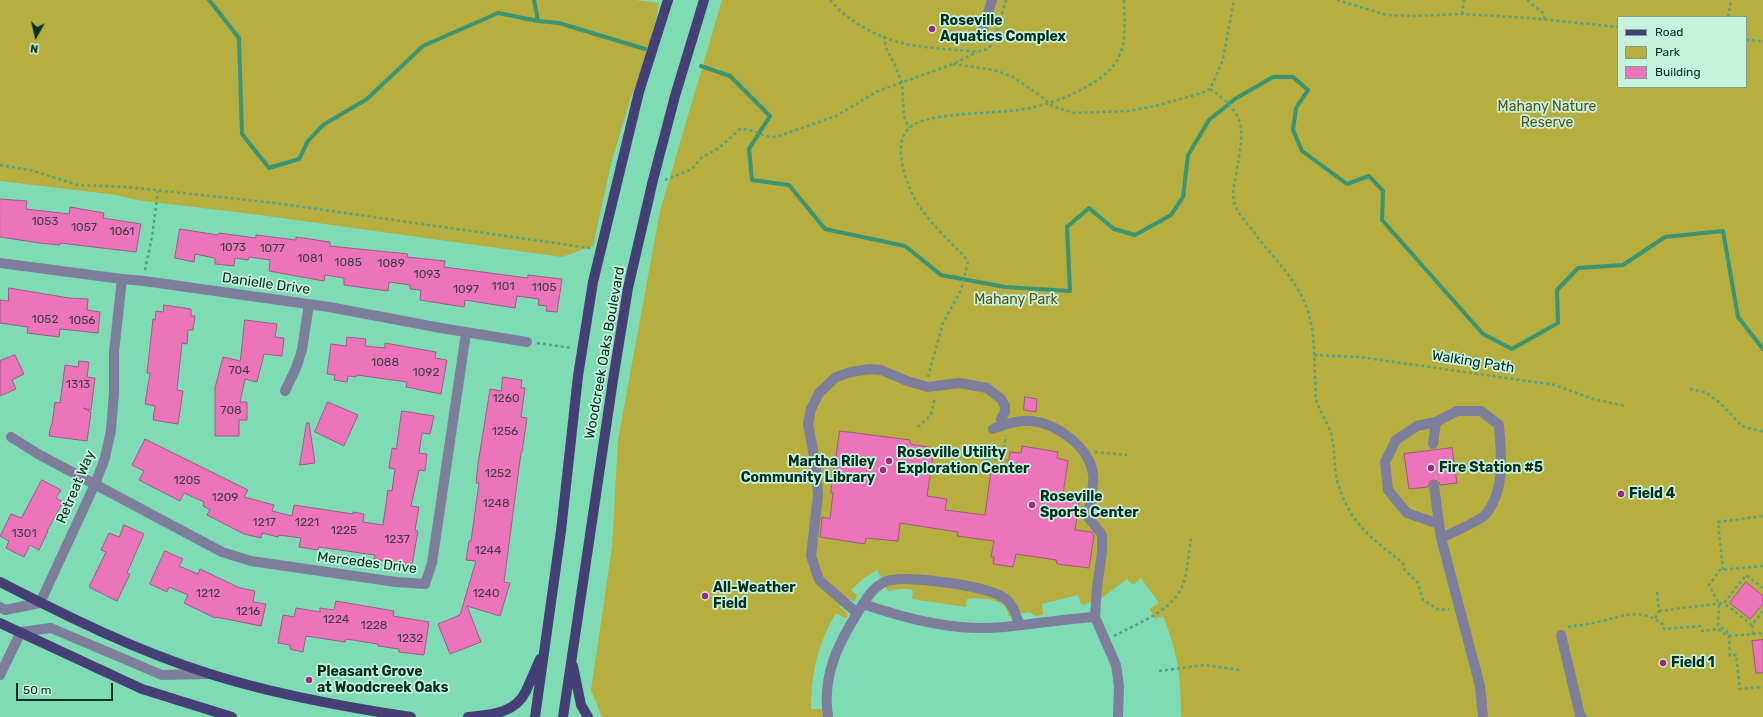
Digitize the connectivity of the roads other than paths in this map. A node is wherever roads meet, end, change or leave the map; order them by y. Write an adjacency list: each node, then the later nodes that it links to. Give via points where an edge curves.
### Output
1 (668, 0): 28 (main road, Woodcreek Oaks Boulevard, via 639,92 593,282 582,349)
2 (704, 0): 29 (main road, Woodcreek Oaks Boulevard, via 675,96 628,288)
3 (992, 0): 4 (street)
4 (982, 33)
5 (0, 263): 6 (street, Danielle Drive)
6 (122, 280): 7 (street, Danielle Drive); 14 (street, Retreat Way, via 114,352 111,430 105,458)
7 (309, 304): 8 (street, Danielle Drive); 10 (street, via 302,350)
8 (466, 332): 9 (street, Danielle Drive); 14 (street, Mercedes Drive, via 432,562 425,584 251,561 222,552)
9 (527, 342)
10 (285, 391)
11 (1436, 422): 13 (street); 16 (street, via 1417,426 1396,440 1385,462 1388,490 1407,513); 17 (street, via 1457,411 1481,411 1499,425 1501,456 1500,486 1487,514)
12 (11, 437): 14 (street)
13 (1434, 444)
14 (95, 484): 19 (street, Retreat Way)
15 (1434, 486): 16 (street)
16 (1439, 524): 17 (street)
17 (1441, 538): 40 (street, via 1480,686)
18 (0, 582): 19 (main road)
19 (40, 603): 21 (street, via 5,610); 30 (main road, via 110,637)
20 (863, 604): 22 (street); 25 (street, via 943,624 1004,627); 25 (street, via 877,586 891,580 921,579 989,591 1006,599 1013,608)
21 (0, 607)
22 (857, 613): 23 (street, via 819,580 812,565 810,556 818,495 816,466 808,424 817,397 824,387 836,377 870,368 924,386 959,383 987,388 1001,399 1005,406 1001,426 1022,421 1045,424 1065,434 1081,448 1093,474 1088,517 1102,535); 38 (street, via 840,641 833,660 826,704)
23 (1095, 616): 25 (street); 39 (street, via 1116,665 1119,686)
24 (0, 623): 26 (main road)
25 (1019, 624)
26 (21, 632): 30 (street, via 51,628 162,675); 31 (street); 32 (main road, via 142,688)
27 (1561, 635): 41 (street)
28 (544, 652): 34 (main road, via 524,696 513,707 496,714); 35 (main road, Woodcreek Oaks Boulevard)
29 (572, 658): 36 (main road, Woodcreek Oaks Boulevard); 37 (main road, via 581,704)
30 (208, 674): 33 (main road, via 308,698)
31 (0, 676)
32 (232, 717)
33 (411, 717)
34 (468, 717)
35 (535, 717)
36 (563, 717)
37 (588, 717)
38 (828, 717)
39 (1118, 717)
40 (1482, 717)
41 (1582, 717)

